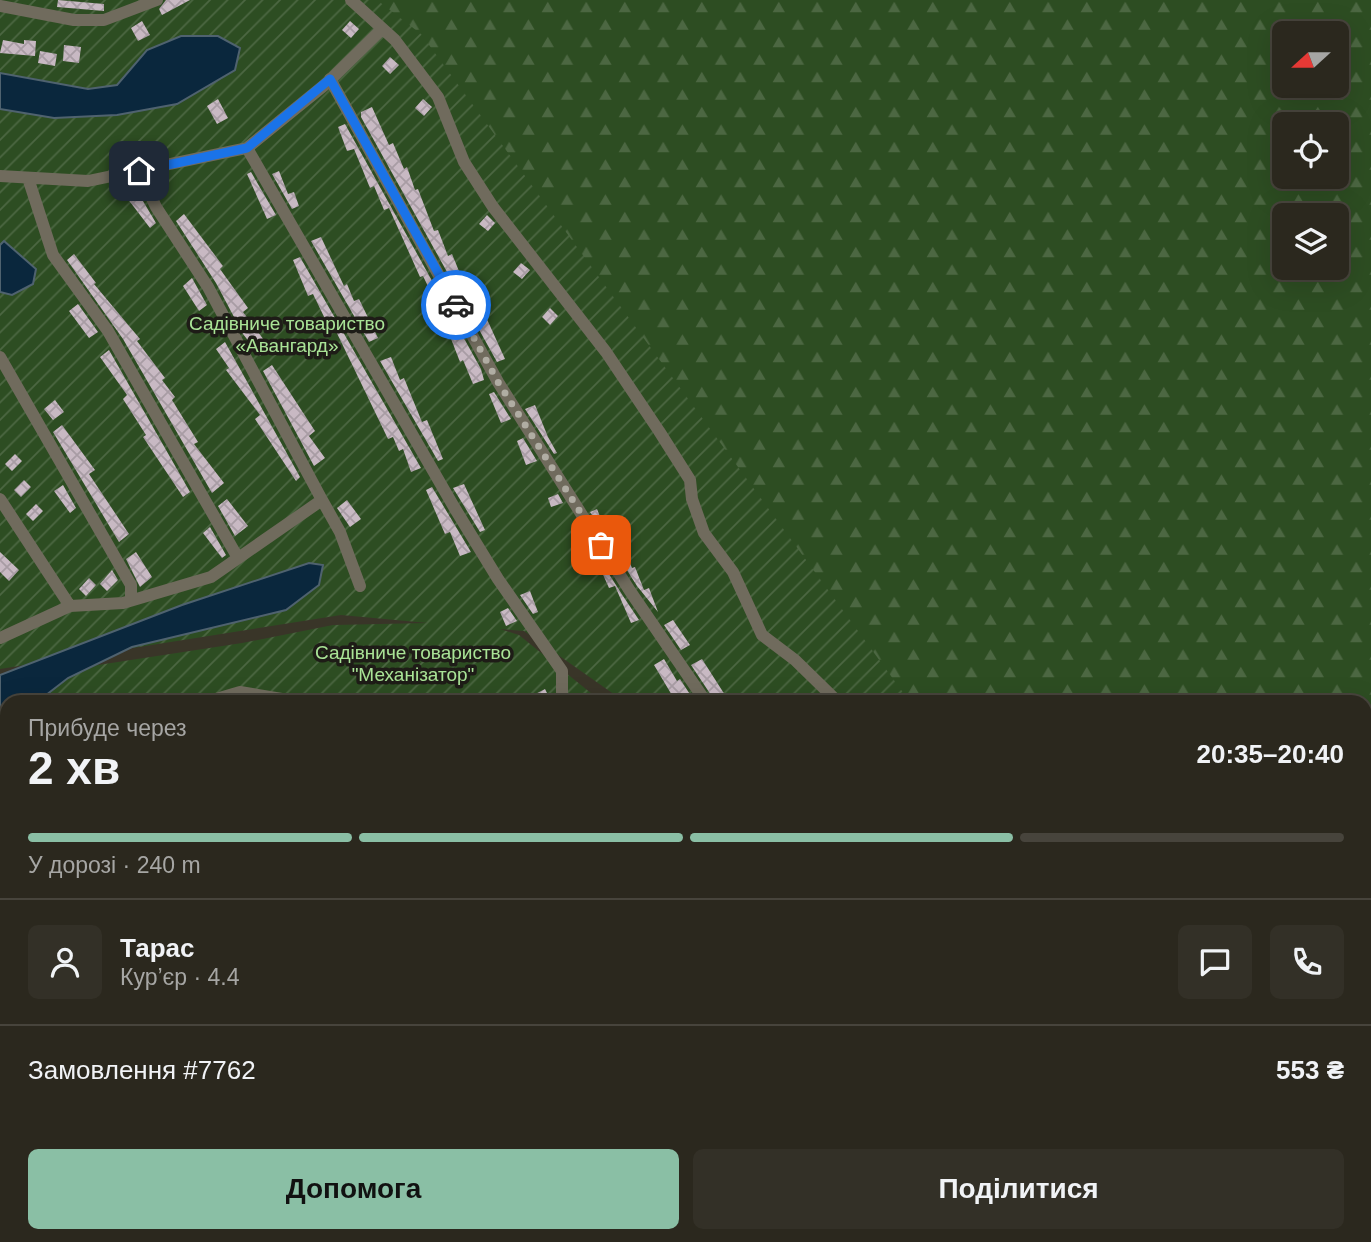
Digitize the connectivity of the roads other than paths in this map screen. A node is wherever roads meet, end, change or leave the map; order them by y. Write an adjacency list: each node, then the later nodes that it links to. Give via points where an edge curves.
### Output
1 (157, 0): 3 (street, via 104,20 74,20)
2 (351, 0): 4 (street)
3 (0, 6)
4 (382, 29): 5 (street); 22 (street, via 438,97 464,162 493,207 606,352 678,460 690,480 704,533 733,572 762,635)
5 (330, 79): 6 (street); 21 (street, via 498,382)
6 (247, 148): 7 (street); 20 (street, via 454,507 562,671)
7 (139, 171): 9 (street, via 88,181); 12 (street, via 156,207 208,287)
8 (0, 176): 9 (street)
9 (28, 178): 13 (street, via 53,255 108,331)
10 (0, 357): 15 (street, via 131,585)
11 (0, 499): 16 (street)
12 (322, 500): 13 (street); 14 (street, via 340,532)
13 (239, 558): 15 (street, via 211,578)
14 (360, 586)
15 (131, 599): 16 (street)
16 (70, 606): 17 (street)
17 (0, 638)
18 (230, 695): 19 (street)
19 (258, 695)
20 (564, 695)
21 (701, 695)
22 (831, 695)

